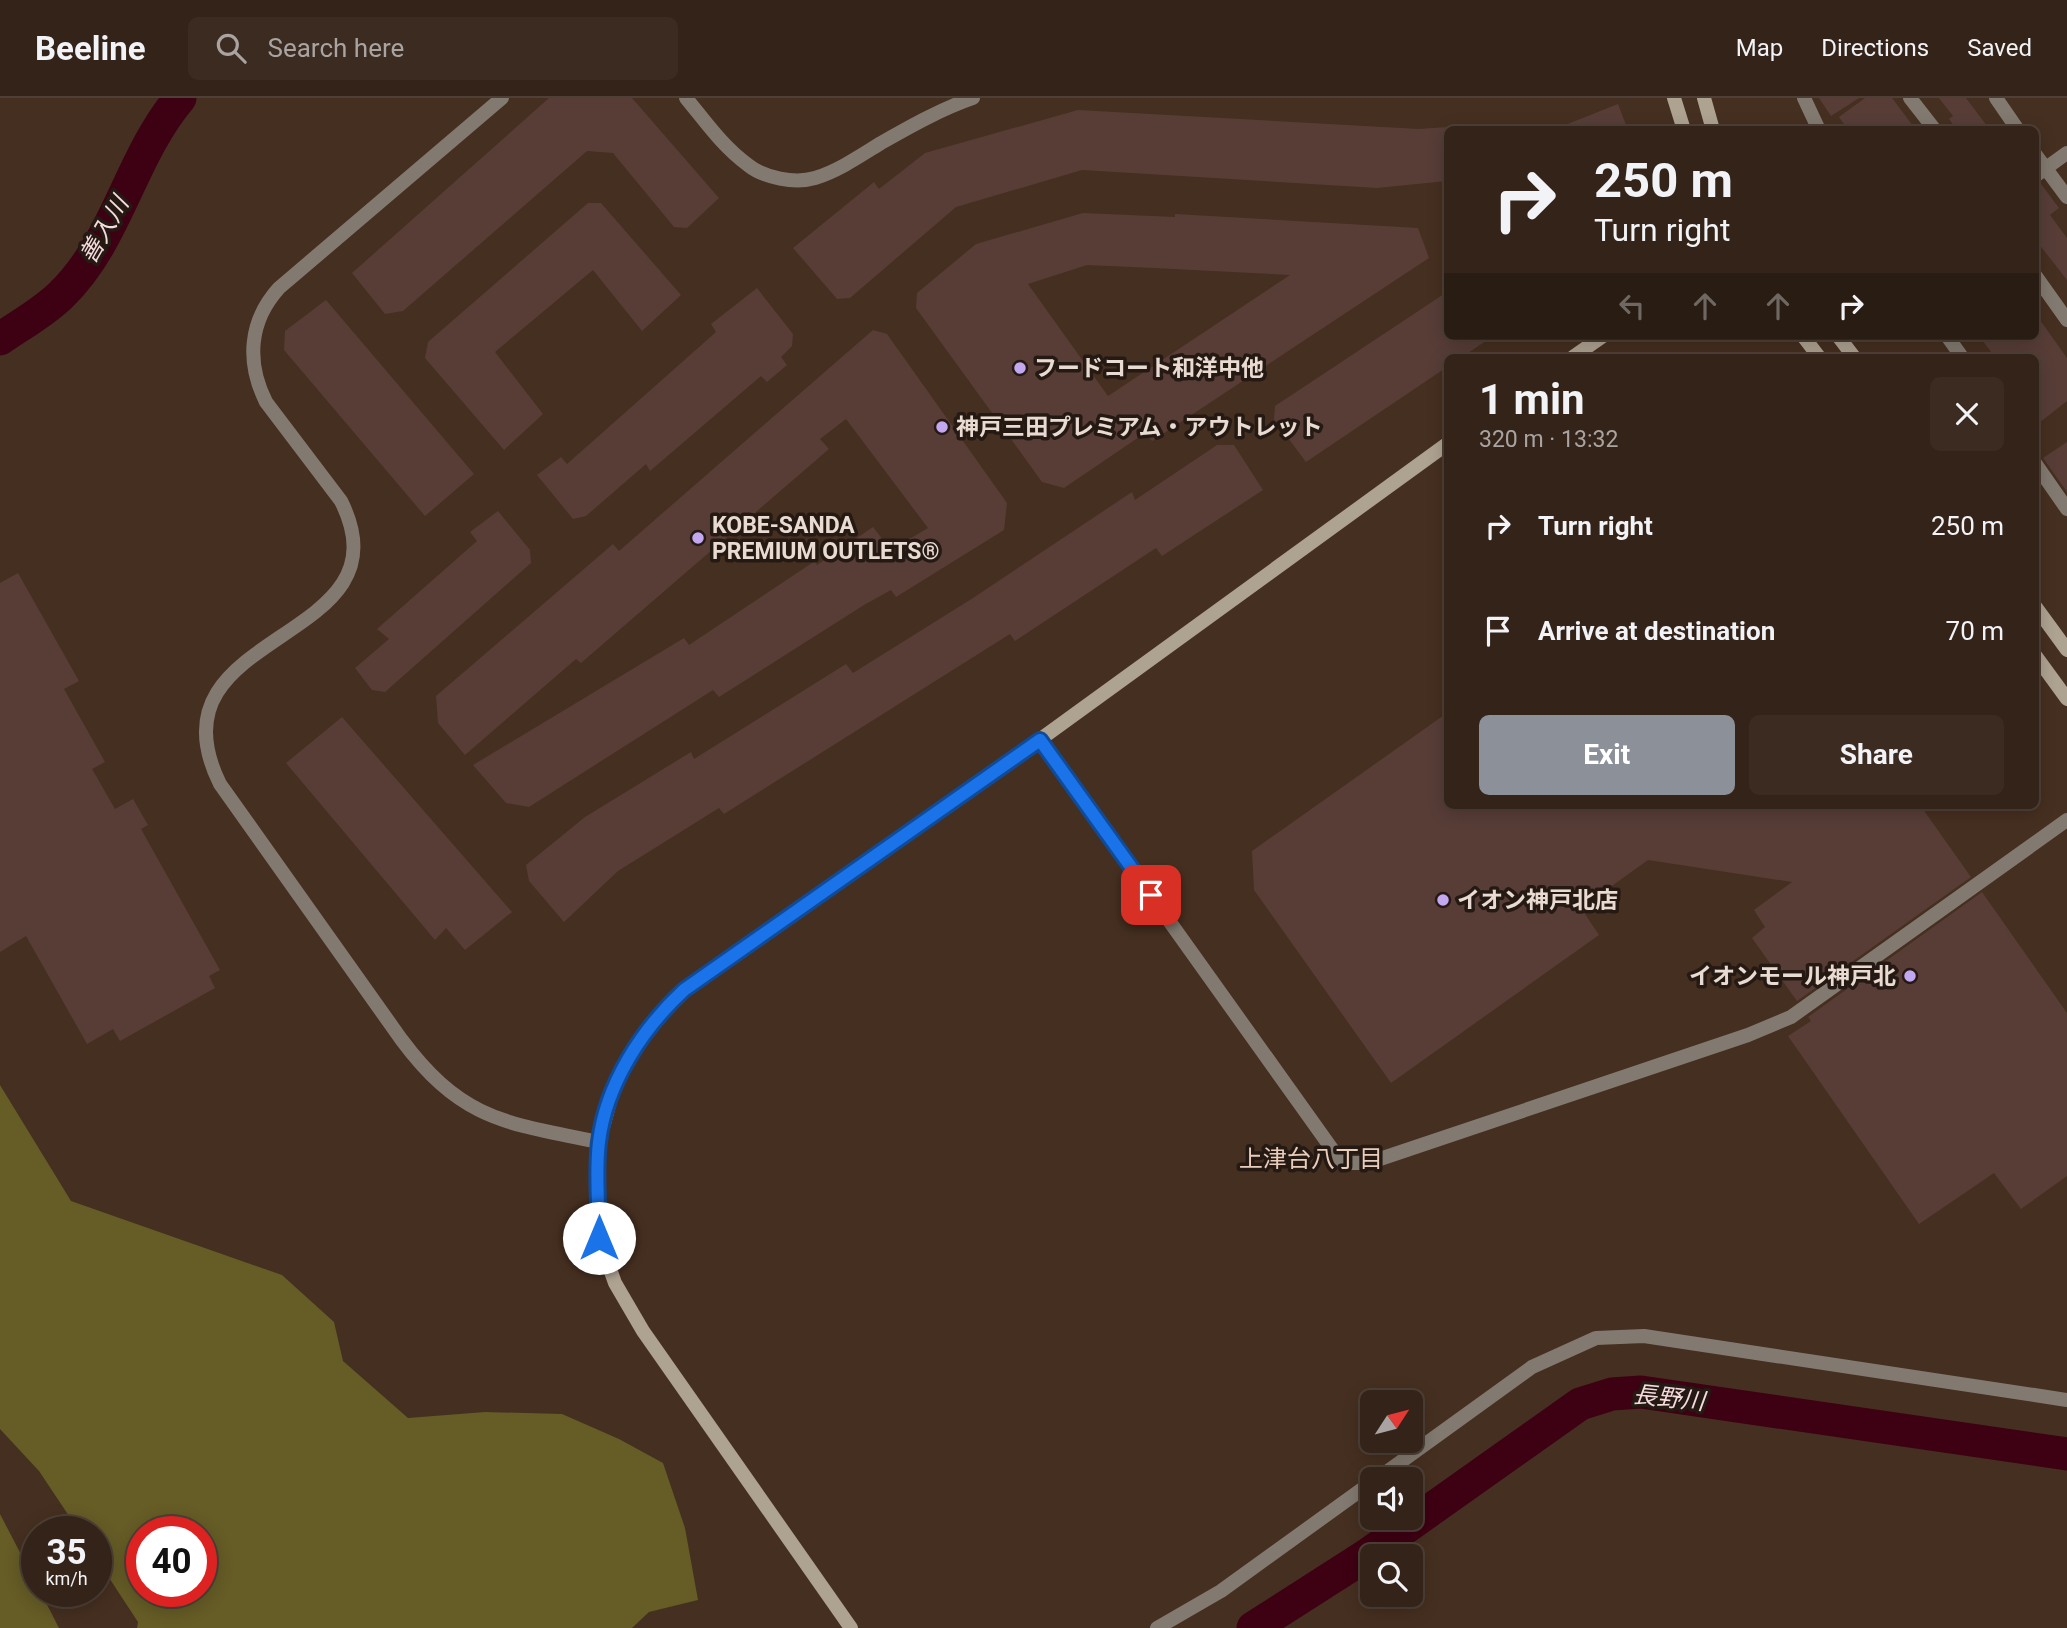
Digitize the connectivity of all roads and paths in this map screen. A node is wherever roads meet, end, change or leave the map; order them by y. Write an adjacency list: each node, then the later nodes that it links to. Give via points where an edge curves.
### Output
1 (502, 98): 34 (street, via 279,288 260,317 251,351 260,390 341,500 350,518 353,556 331,599 218,689 205,732 210,764 220,784 433,1078 459,1100 500,1120)
2 (686, 98): 3 (street, via 750,167 790,180 830,172 926,118)
3 (973, 98)
4 (1674, 98): 9 (street)
5 (1704, 98): 10 (street)
6 (1804, 98): 11 (street)
7 (1910, 98): 12 (street)
8 (1996, 98): 13 (street)
9 (1684, 126)
10 (1712, 126)
11 (1817, 126)
12 (1932, 126)
13 (2015, 126)
14 (2067, 153): 15 (street)
15 (2040, 173): 16 (street)
16 (2067, 197)
17 (2039, 281): 18 (street)
18 (2067, 320)
19 (1598, 340): 22 (street)
20 (1806, 340): 23 (street)
21 (1841, 340): 24 (street)
22 (1577, 354)
23 (1817, 354)
24 (1852, 354)
25 (1444, 446): 32 (street)
26 (2039, 469): 27 (street)
27 (2067, 509)
28 (2039, 611): 29 (street)
29 (2067, 649)
30 (2039, 660): 31 (street)
31 (2067, 699)
32 (1040, 740): 33 (street, via 1342,1163 1368,1163 1791,1017); 34 (street, via 684,990 649,1027 622,1071)
33 (2067, 820)
34 (599, 1142): 38 (street, via 599,1238 615,1283 643,1331)
35 (2067, 1400): 36 (street, via 1644,1336 1596,1338 1532,1367)
36 (1394, 1467)
37 (1360, 1491): 39 (street, via 1220,1591)
38 (851, 1628)
39 (1157, 1628)

